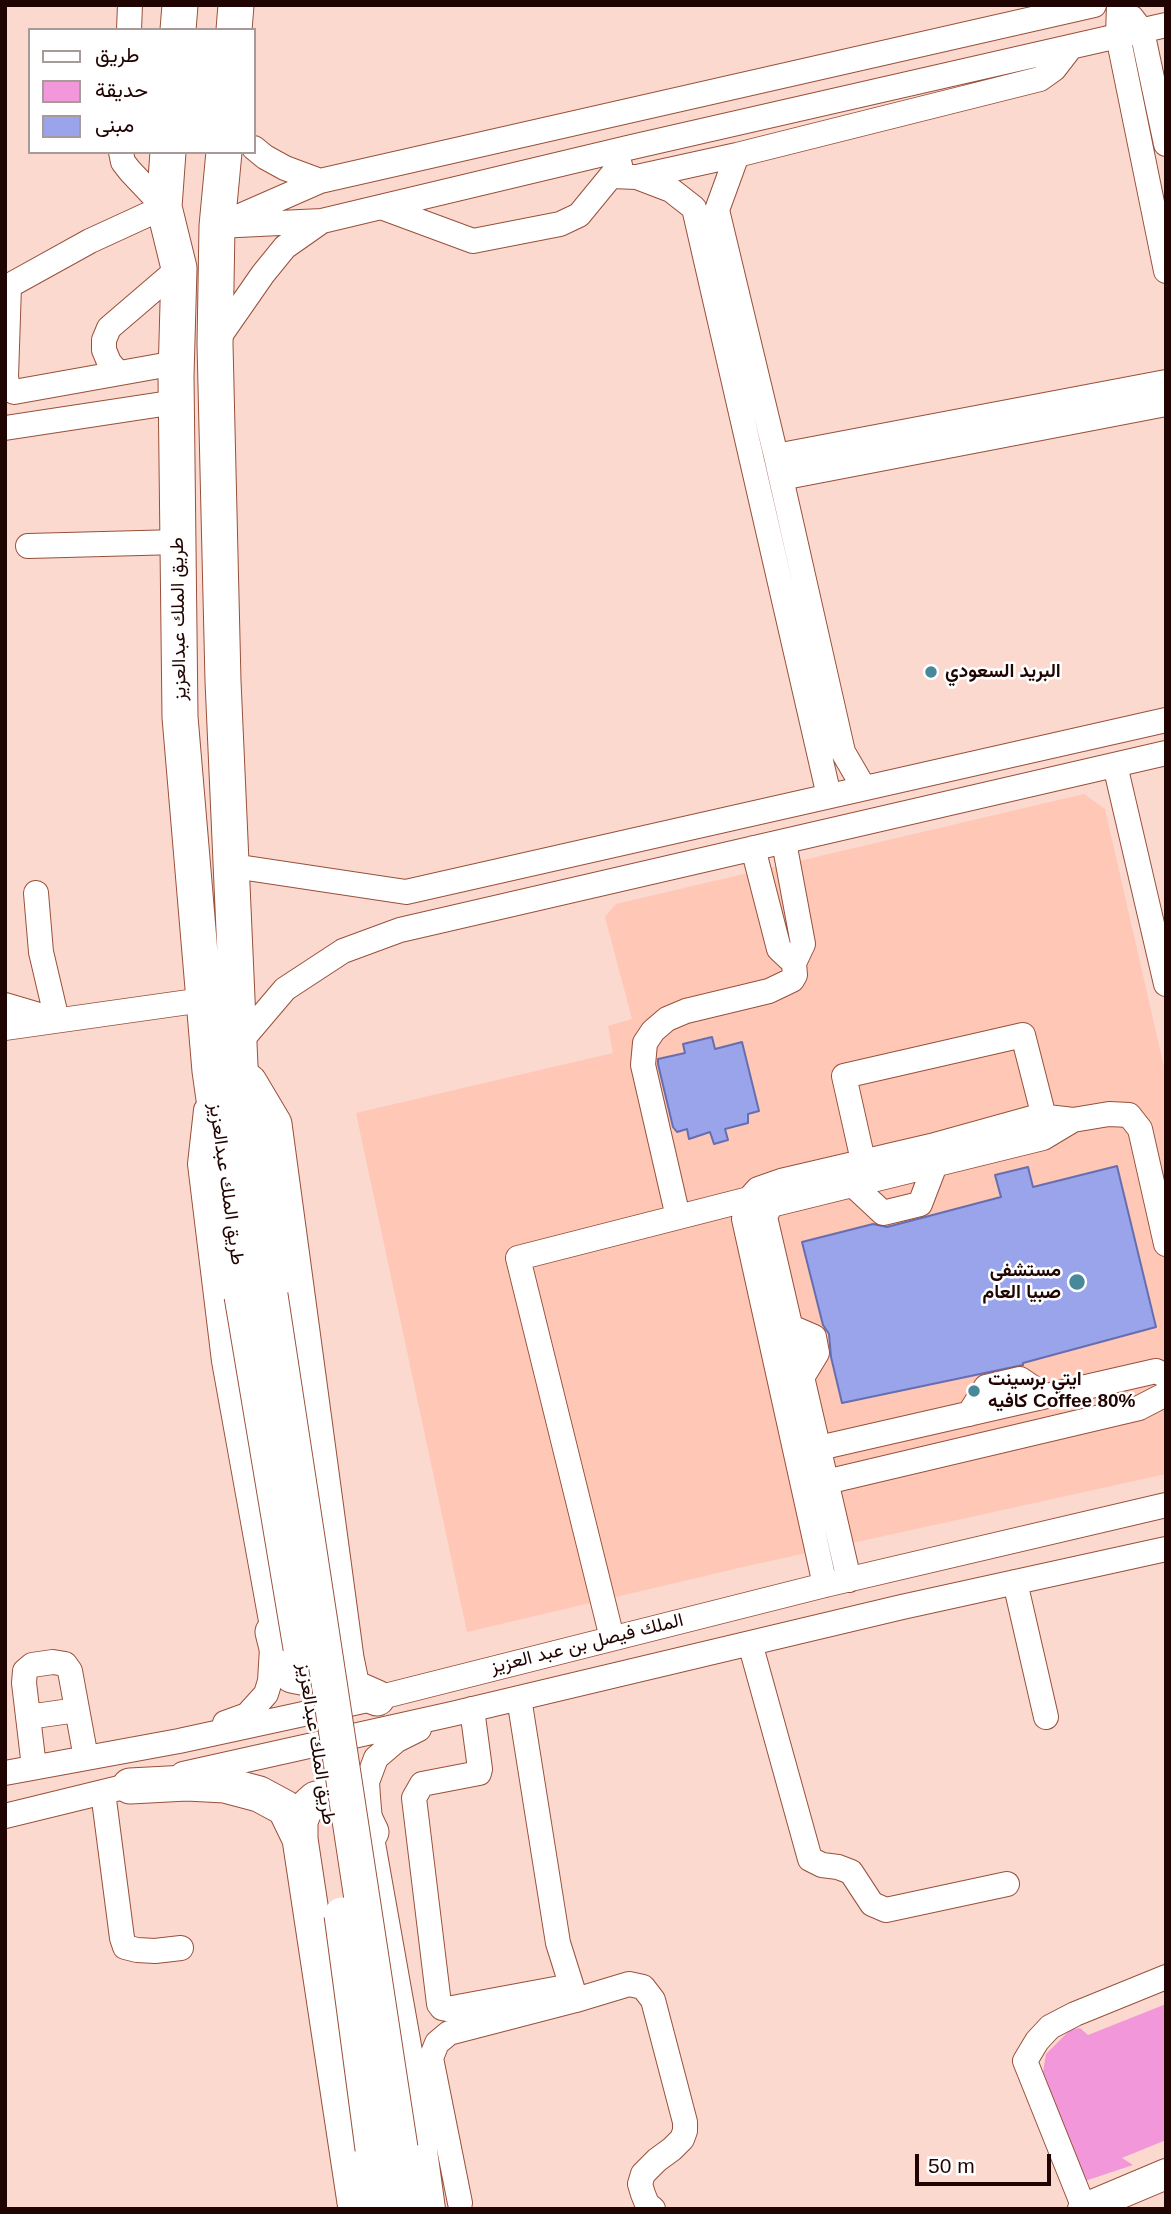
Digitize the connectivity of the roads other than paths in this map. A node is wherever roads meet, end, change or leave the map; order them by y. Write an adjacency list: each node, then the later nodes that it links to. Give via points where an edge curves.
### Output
1 (130, 5): 6 (street)
2 (180, 5): 7 (highway)
3 (236, 5): 8 (highway)
4 (1094, 5): 11 (street)
5 (1121, 5): 9 (street)
6 (129, 28)
7 (178, 28)
8 (234, 28)
9 (1142, 31): 10 (street); 13 (street); 27 (street)
10 (1071, 47): 12 (street); 19 (street, via 1040,79)
11 (712, 92): 12 (street); 21 (street)
12 (720, 127): 14 (street)
13 (1166, 144)
14 (632, 147): 20 (street); 23 (street)
15 (256, 150): 21 (street, via 285,168)
16 (121, 154): 22 (street, via 130,171)
17 (168, 154): 22 (highway, طريق الملك عبدالعزيز)
18 (223, 154): 25 (highway, طريق الملك عبدالعزيز)
19 (737, 155): 20 (street); 36 (street, via 717,209)
20 (624, 176): 23 (street, via 570,220 473,241); 43 (street, via 671,190 694,208)
21 (320, 181): 25 (street)
22 (164, 206): 26 (highway, طريق الملك عبدالعزيز); 28 (street)
23 (381, 207): 24 (street)
24 (323, 220): 25 (street); 29 (street, via 285,247)
25 (218, 226): 29 (highway, طريق الملك عبدالعزيز)
26 (179, 268): 30 (highway, طريق الملك عبدالعزيز); 31 (street, via 108,328 104,350)
27 (1166, 271)
28 (7, 287): 31 (street, via 6,377 14,392)
29 (215, 344): 46 (highway, طريق الملك عبدالعزيز, via 223,681)
30 (176, 363): 31 (street); 33 (highway, طريق الملك عبدالعزيز)
31 (118, 373)
32 (1166, 382): 36 (street)
33 (176, 402): 35 (street); 37 (highway, طريق الملك عبدالعزيز)
34 (1166, 404): 36 (street)
35 (5, 428)
36 (779, 467): 42 (street, via 843,752)
37 (178, 542): 38 (street); 50 (highway, طريق الملك عبدالعزيز, via 180,717)
38 (28, 546)
39 (1166, 720): 42 (street)
40 (1166, 753): 41 (street)
41 (1115, 765): 44 (street); 49 (street)
42 (864, 788): 43 (street)
43 (829, 796): 46 (street, via 406,892)
44 (784, 842): 45 (street); 48 (street, via 803,944)
45 (753, 848): 48 (street, via 779,949); 54 (street, via 400,930 343,951 285,989)
46 (233, 866): 54 (highway, طريق الملك عبدالعزيز)
47 (36, 893): 52 (street, via 41,953)
48 (794, 963): 60 (street, via 795,975 787,984 667,1019 645,1042 643,1065)
49 (1166, 984)
50 (203, 1000): 52 (street); 54 (highway, طريق الملك عبدالعزيز)
51 (5, 1005): 52 (street)
52 (57, 1020): 53 (street)
53 (5, 1028)
54 (230, 1060): 70 (highway, via 274,1124); 71 (street, via 200,1164 224,1360); 93 (highway, طريق الملك عبدالعزيز, bridge, via 256,1296)
55 (1044, 1117): 56 (street); 57 (street); 58 (street, via 1023,1035 844,1076)
56 (1073, 1119): 57 (street, via 1043,1138); 61 (street, via 1129,1115 1140,1129)
57 (933, 1156): 58 (street); 58 (street, via 920,1204 883,1213)
58 (861, 1176): 59 (street, via 781,1181 758,1189)
59 (759, 1205): 60 (street); 64 (street); 68 (street, via 744,1219)
60 (678, 1217): 72 (street, via 518,1258)
61 (1166, 1244)
62 (1166, 1376): 64 (street, via 1156,1371)
63 (1166, 1394): 65 (street, via 1139,1408)
64 (819, 1448): 65 (street)
65 (826, 1482): 68 (street)
66 (1166, 1505): 68 (street, الملك فيصل بن عبد العزيز)
67 (1166, 1549): 69 (street, الملك فيصل بن عبد العزيز)
68 (837, 1582): 72 (street, الملك فيصل بن عبد العزيز)
69 (1015, 1582): 73 (street, الملك فيصل بن عبد العزيز); 79 (street)
70 (342, 1626): 71 (highway, via 335,1661 317,1676 292,1675 279,1660); 74 (highway, via 352,1687)
71 (272, 1632): 80 (street, via 266,1694 247,1715)
72 (612, 1637): 74 (street, الملك فيصل بن عبد العزيز)
73 (750, 1643): 75 (street, الملك فيصل بن عبد العزيز); 88 (street, via 810,1859 851,1872 872,1904 886,1910)
74 (377, 1698): 80 (street, الملك فيصل بن عبد العزيز)
75 (519, 1698): 77 (street, الملك فيصل بن عبد العزيز); 91 (street, via 558,1943)
76 (77, 1710): 78 (street); 78 (street, via 70,1671 65,1664 53,1662 32,1665 25,1671); 81 (street)
77 (462, 1711): 84 (street, الملك فيصل بن عبد العزيز); 86 (street, via 397,1741 376,1758 367,1783); 91 (street, via 479,1773 422,1784 414,1798 439,2004 447,2009)
78 (28, 1717): 82 (street)
79 (1046, 1717)
80 (179, 1741): 81 (street, الملك فيصل بن عبد العزيز)
81 (86, 1758): 82 (street, الملك فيصل بن عبد العزيز)
82 (34, 1767): 83 (street, الملك فيصل بن عبد العزيز)
83 (5, 1773)
84 (117, 1789): 85 (street, الملك فيصل بن عبد العزيز); 87 (highway, via 187,1783 225,1785 260,1794 285,1808); 89 (street, via 125,1947)
85 (5, 1816)
86 (371, 1832): 87 (highway, via 357,1803 338,1794 316,1799 304,1810); 92 (street)
87 (300, 1839): 97 (highway)
88 (1007, 1884)
89 (181, 1948)
90 (1166, 1977): 101 (street, via 1050,2027 1025,2061)
91 (573, 1993): 92 (street, via 449,2033); 96 (street, via 629,1984 643,1987 653,2000 685,2132 672,2150 643,2174 640,2184)
92 (422, 2065): 95 (street); 100 (street)
93 (387, 2148): 98 (highway, طريق الملك عبدالعزيز); 99 (highway, طريق الملك عبدالعزيز)
94 (1166, 2174): 101 (main road)
95 (460, 2203)
96 (651, 2208)
97 (356, 2209)
98 (380, 2209)
99 (408, 2209)
100 (433, 2209)
101 (1083, 2209)

